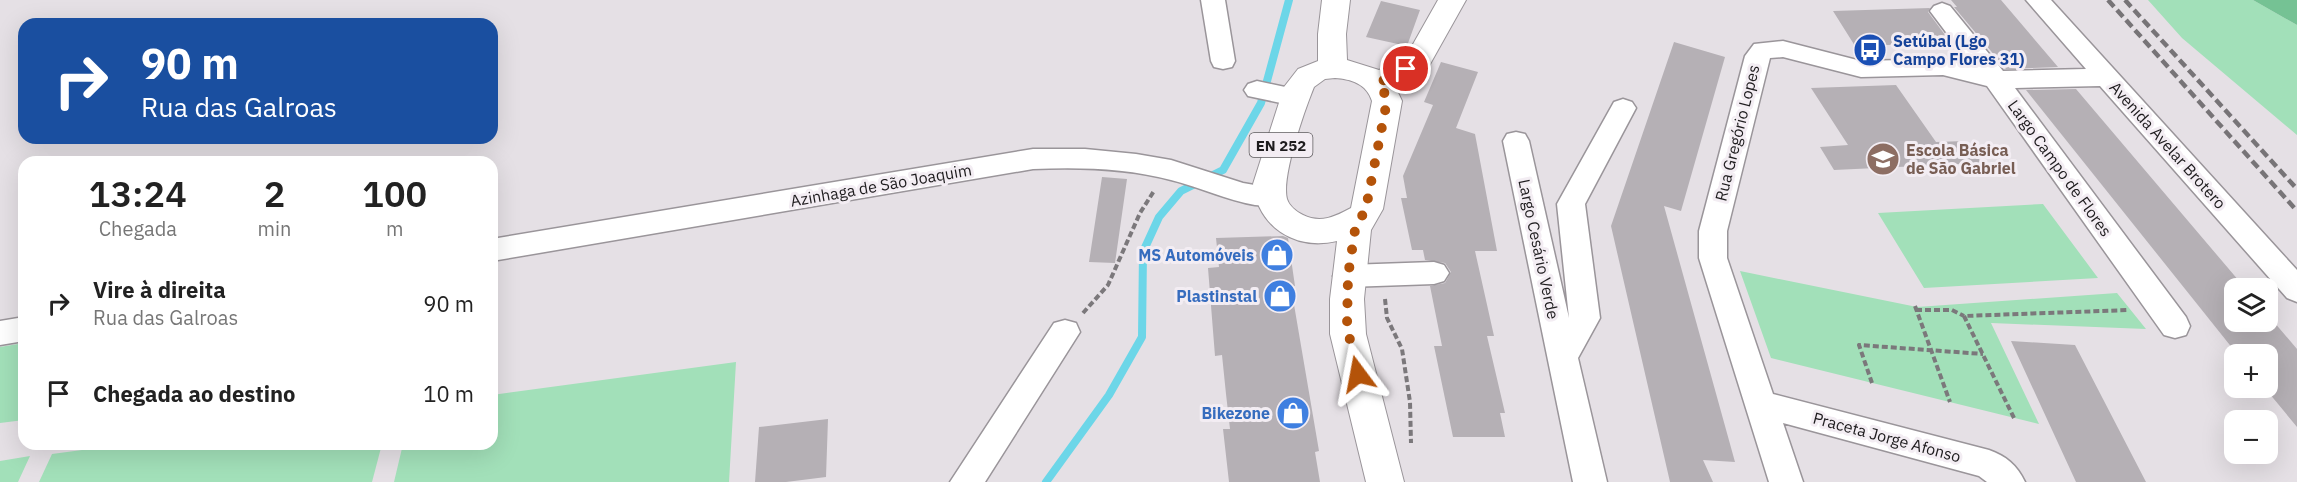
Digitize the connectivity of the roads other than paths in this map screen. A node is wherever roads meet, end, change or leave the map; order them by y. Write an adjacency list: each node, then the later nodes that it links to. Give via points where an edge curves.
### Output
1 (1213, 0): 6 (street)
2 (1336, 0): 7 (main road, via 1330,34)
3 (1452, 0): 10 (main road, via 1419,59)
4 (2038, 0): 8 (street, Avenida Avelar Brotero)
5 (1942, 11): 9 (street, Largo Campo de Flores)
6 (1223, 61)
7 (1334, 68): 10 (main road, via 1359,72); 13 (main road, EN 252, via 1322,70 1276,94)
8 (2107, 77): 9 (street, Rua Gregório Lopes); 19 (street, Avenida Avelar Brotero)
9 (1996, 81): 20 (street, Largo Campo de Flores); 25 (street, Rua Gregório Lopes, via 1942,67 1860,69 1783,49 1763,50 1757,56 1713,231 1713,258)
10 (1378, 83): 14 (main road, via 1387,101)
11 (1623, 108): 24 (street, Largo Cesário Verde, via 1571,204 1585,318)
12 (1515, 141): 24 (street, Largo Cesário Verde)
13 (1268, 196): 15 (main road, via 1279,216); 16 (street, Azinhaga de São Joaquim, via 1241,194 1172,170 1103,159 1033,159)
14 (1362, 217): 15 (main road, via 1332,231); 18 (main road, via 1355,230)
15 (1303, 229): 18 (main road, via 1335,264)
16 (498, 249)
17 (1434, 273): 18 (street, via 1383,276)
18 (1347, 287): 27 (main road, via 1348,334)
19 (2297, 290)
20 (2175, 326)
21 (18, 330): 23 (street)
22 (1065, 332): 26 (street)
23 (0, 333)
24 (1563, 357): 28 (street, Largo Cesário Verde)
25 (1760, 404): 29 (street, Rua Gregório Lopes); 30 (street, Praceta Jorge Afonso, via 1989,464)
26 (967, 482)
27 (1385, 482)
28 (1590, 482)
29 (1786, 482)
30 (2008, 482)

